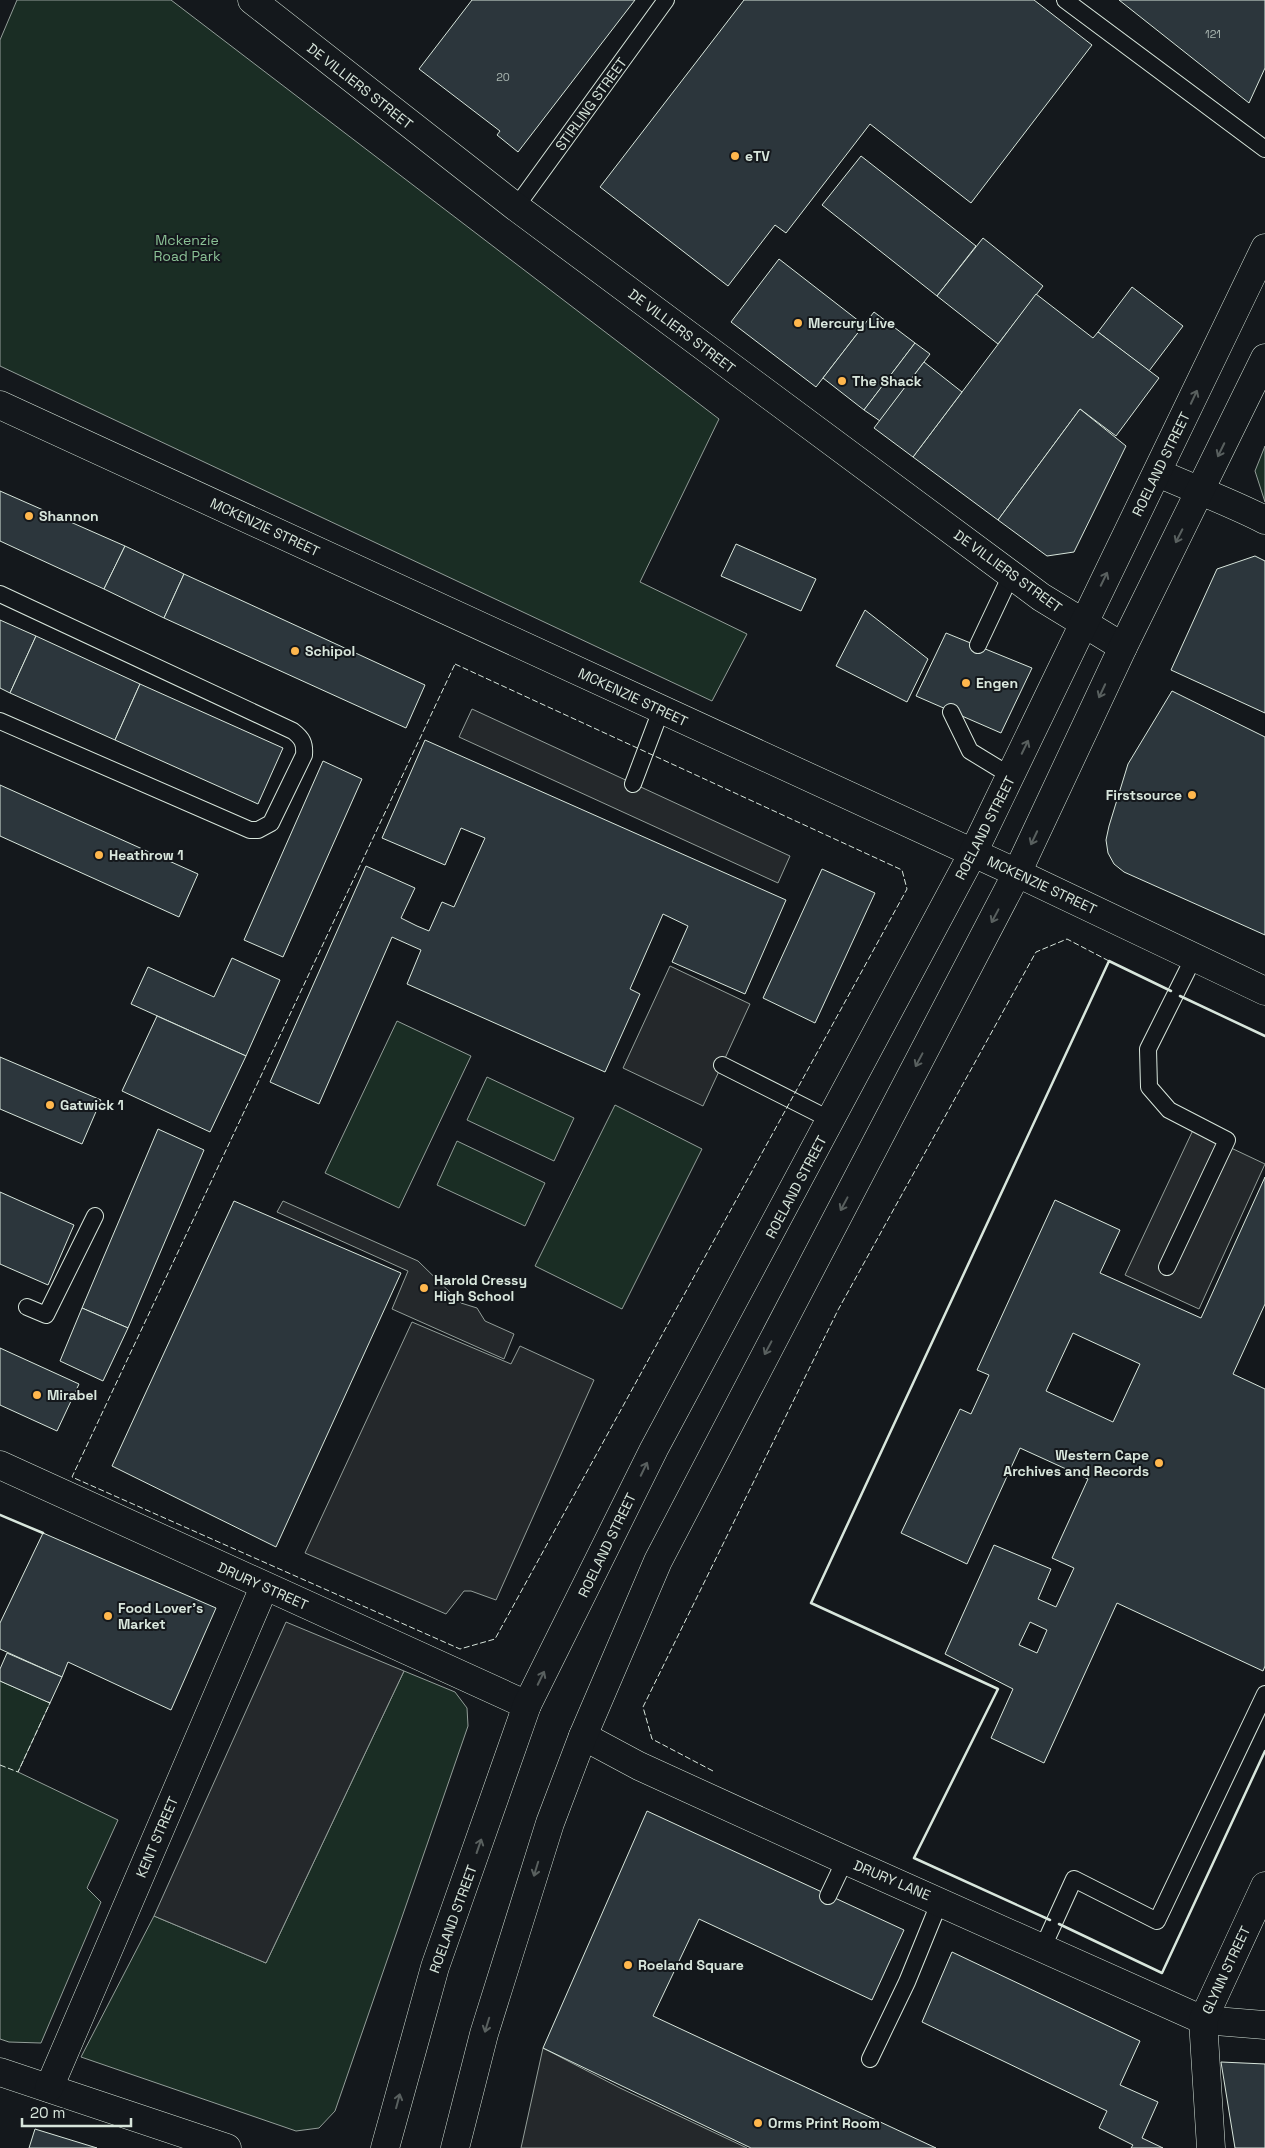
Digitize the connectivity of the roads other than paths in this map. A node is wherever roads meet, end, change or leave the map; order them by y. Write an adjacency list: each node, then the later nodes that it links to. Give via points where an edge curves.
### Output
1 (252, 0): 5 (main road, DE VILLIERS STREET)
2 (666, 0): 5 (lane, STIRLING STREET)
3 (1065, 0): 4 (lane)
4 (1265, 149)
5 (516, 207): 12 (main road, DE VILLIERS STREET)
6 (1265, 248): 9 (main road, ROELAND STREET, one-way to 6)
7 (1265, 358): 10 (main road, one-way to 10)
8 (0, 405): 17 (main road, MCKENZIE STREET)
9 (1158, 473): 10 (main road); 14 (main road, ROELAND STREET, one-way to 9)
10 (1201, 493): 11 (main road, via 1231,502); 16 (main road, one-way to 16)
11 (1265, 520)
12 (1011, 574): 14 (main road, DE VILLIERS STREET); 15 (lane)
13 (0, 594): 19 (lane, via 293,731 303,742 304,755 271,823 258,830 250,830)
14 (1083, 623): 16 (main road, DE VILLIERS STREET); 20 (main road, ROELAND STREET, one-way to 14)
15 (978, 645)
16 (1123, 647): 23 (main road, one-way to 23)
17 (662, 710): 21 (lane); 22 (main road, MCKENZIE STREET)
18 (951, 712): 20 (lane, via 970,751)
19 (0, 721)
20 (1012, 776): 22 (main road, ROELAND STREET)
21 (633, 784)
22 (973, 854): 23 (main road, MCKENZIE STREET); 27 (main road, ROELAND STREET)
23 (1017, 873): 24 (main road, MCKENZIE STREET); 35 (main road, one-way to 35, via 658,1561)
24 (1194, 957): 25 (main road, MCKENZIE STREET); 29 (lane, via 1148,1049 1149,1087 1169,1110 1227,1140)
25 (1265, 991)
26 (722, 1065): 27 (lane)
27 (832, 1120): 34 (main road, ROELAND STREET, one-way to 27, via 654,1449)
28 (95, 1216): 30 (lane, via 46,1315)
29 (1167, 1267)
30 (27, 1307)
31 (0, 1466): 32 (main road, DRURY STREET)
32 (264, 1587): 34 (main road, DRURY STREET); 45 (main road, KENT STREET)
33 (1265, 1694): 40 (lane, via 1157,1921 1074,1879)
34 (527, 1705): 47 (main road, ROELAND STREET, one-way to 34, via 435,1967)
35 (583, 1736): 36 (main road, DRURY LANE, via 640,1766); 48 (main road, one-way to 48, via 550,1823 484,2034)
36 (845, 1860): 38 (lane); 39 (main road, DRURY LANE)
37 (1265, 1886): 41 (main road, GLYNN STREET)
38 (828, 1896)
39 (940, 1901): 40 (main road, DRURY LANE); 43 (lane, via 907,1982)
40 (1043, 1947): 41 (main road, DRURY LANE)
41 (1203, 2020): 42 (main road, DRURY LANE); 49 (main road, GLYNN STREET)
42 (1265, 2025)
43 (870, 2059)
44 (0, 2072): 45 (main road)
45 (50, 2088): 46 (main road)
46 (227, 2148)
47 (385, 2148)
48 (455, 2148)
49 (1211, 2148)

